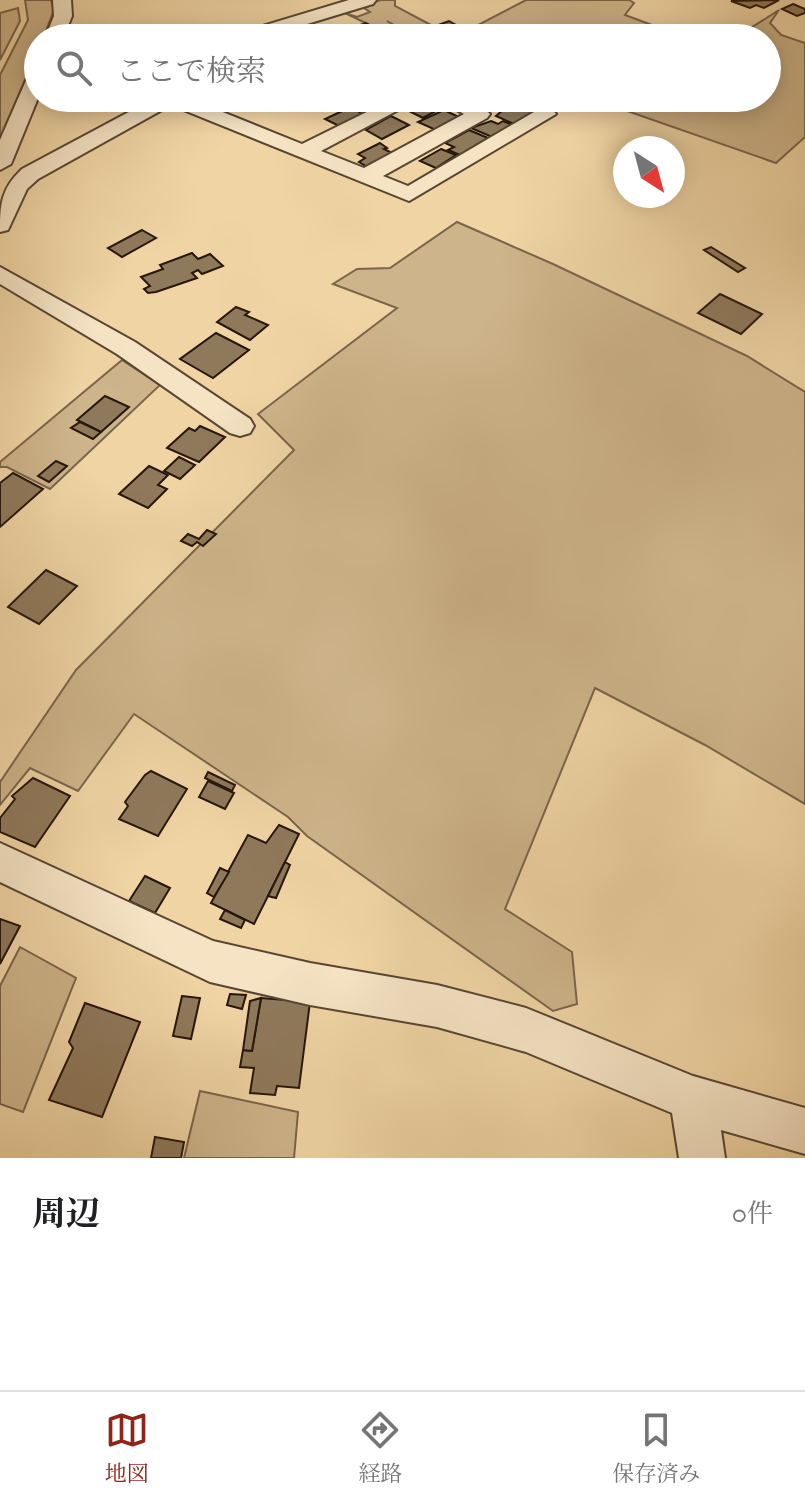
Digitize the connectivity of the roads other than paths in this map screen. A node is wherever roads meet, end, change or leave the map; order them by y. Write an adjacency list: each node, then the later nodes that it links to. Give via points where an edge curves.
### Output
1 (62, 0): 3 (street)
2 (367, 0): 4 (street)
3 (60, 24)
4 (271, 24)
5 (24, 108): 12 (street)
6 (144, 112): 14 (street)
7 (204, 112): 11 (street)
8 (383, 112): 11 (street)
9 (476, 112): 13 (street, via 480,114)
10 (544, 112): 13 (street, via 409,194)
11 (302, 152): 13 (street)
12 (0, 164)
13 (364, 177)
14 (9, 178): 15 (street)
15 (0, 225)
16 (0, 274): 17 (street, via 126,348)
17 (240, 426)
18 (0, 862): 19 (street, via 210,961 437,1006 526,1030)
19 (693, 1099): 20 (street); 21 (street)
20 (805, 1131)
21 (702, 1158)

